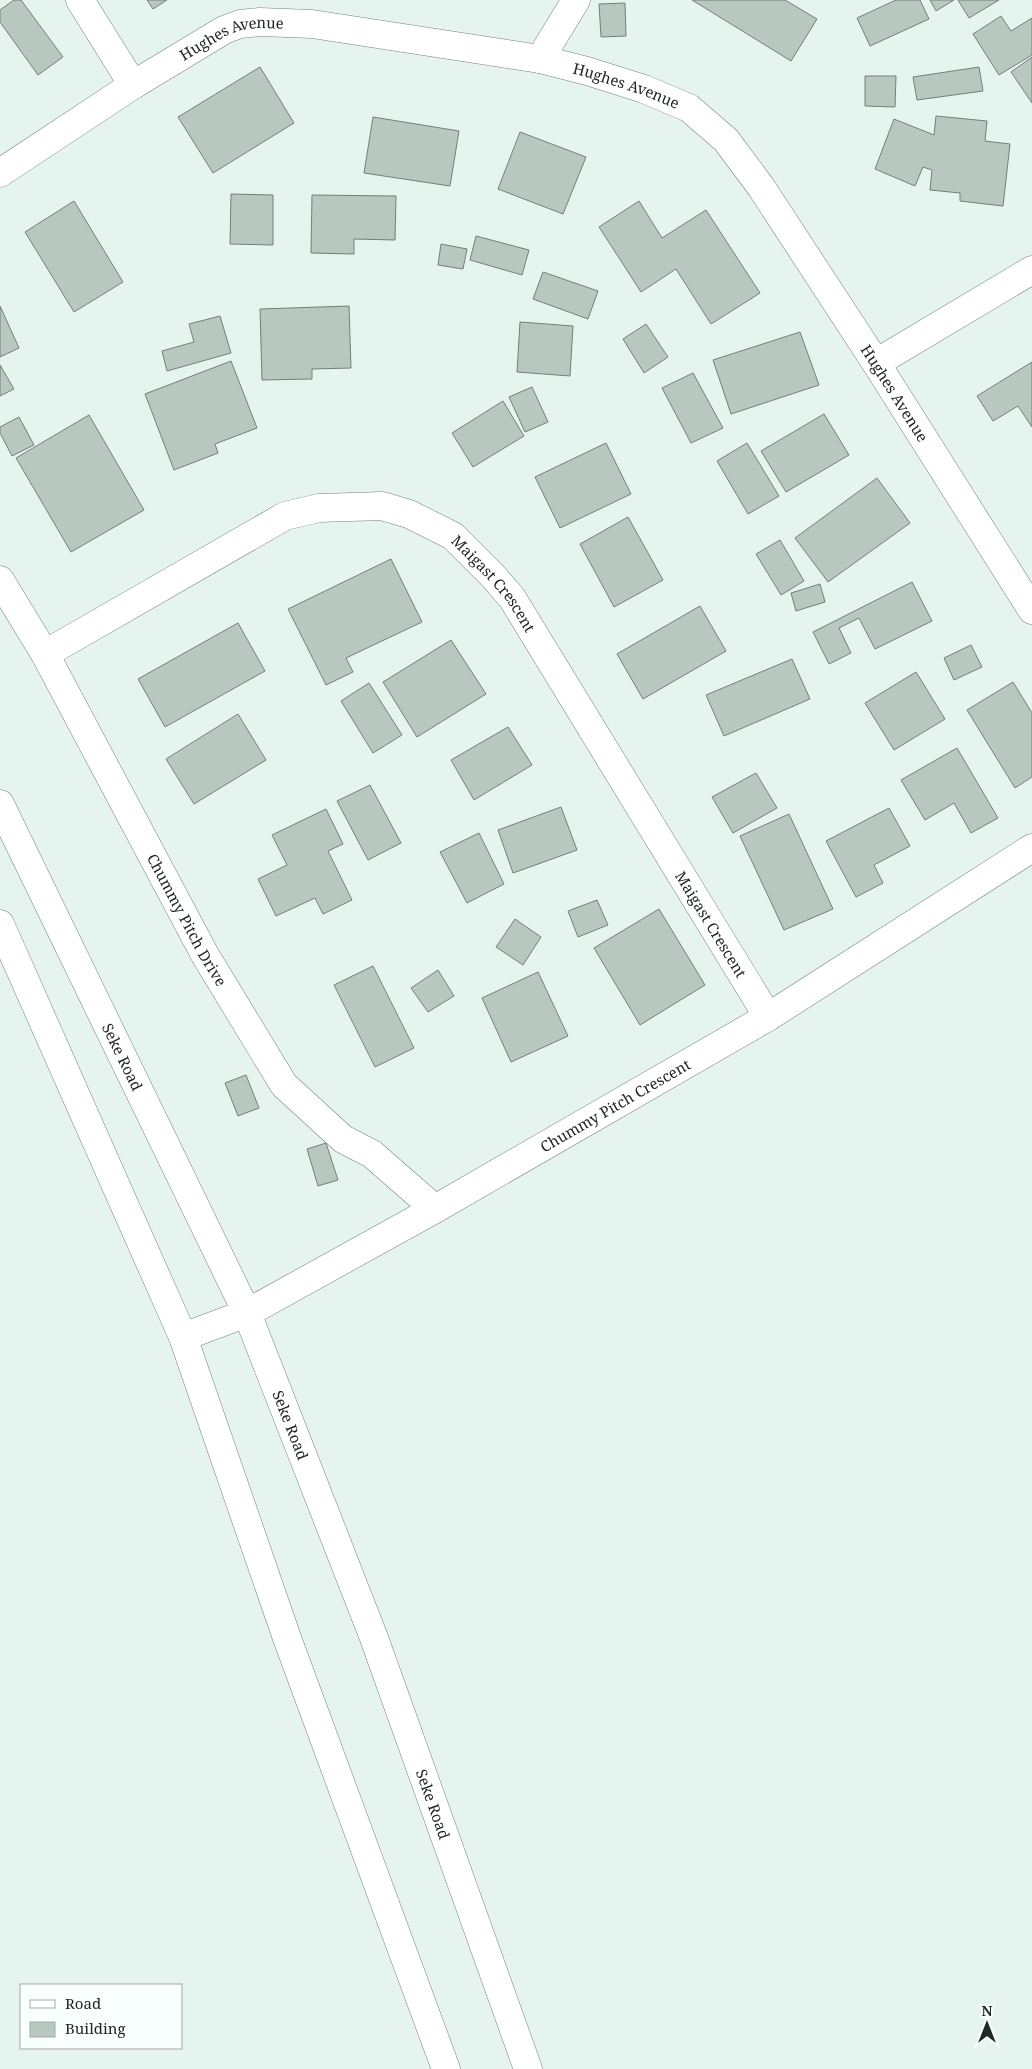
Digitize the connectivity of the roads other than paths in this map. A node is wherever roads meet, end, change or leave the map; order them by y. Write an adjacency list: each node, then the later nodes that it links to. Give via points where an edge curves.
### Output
1 (80, 0): 4 (street)
2 (576, 0): 3 (street)
3 (540, 59): 4 (street, Hughes Avenue, via 312,24 260,22 224,30); 7 (street, Hughes Avenue, via 644,89 689,108 726,140 761,187)
4 (133, 85): 5 (street, Hughes Avenue)
5 (0, 173)
6 (1032, 270): 7 (street)
7 (876, 363): 9 (street, Hughes Avenue)
8 (0, 580): 10 (street, Chummy Pitch Drive)
9 (1032, 610)
10 (45, 654): 14 (street, Maigast Crescent, via 284,516 319,508 382,506 409,514 453,536 512,598); 15 (street, Chummy Pitch Drive, via 205,954 284,1085 343,1139 372,1154)
11 (0, 804): 16 (street, Seke Road)
12 (1032, 848): 14 (street, Chummy Pitch Crescent)
13 (0, 924): 17 (street)
14 (768, 1017): 15 (street, Chummy Pitch Crescent)
15 (435, 1209): 16 (street, Chummy Pitch Crescent)
16 (248, 1313): 17 (street, Chummy Pitch Crescent); 19 (street, Seke Road, via 374,1638)
17 (184, 1337): 18 (street, via 287,1638)
18 (446, 2069)
19 (528, 2069)

